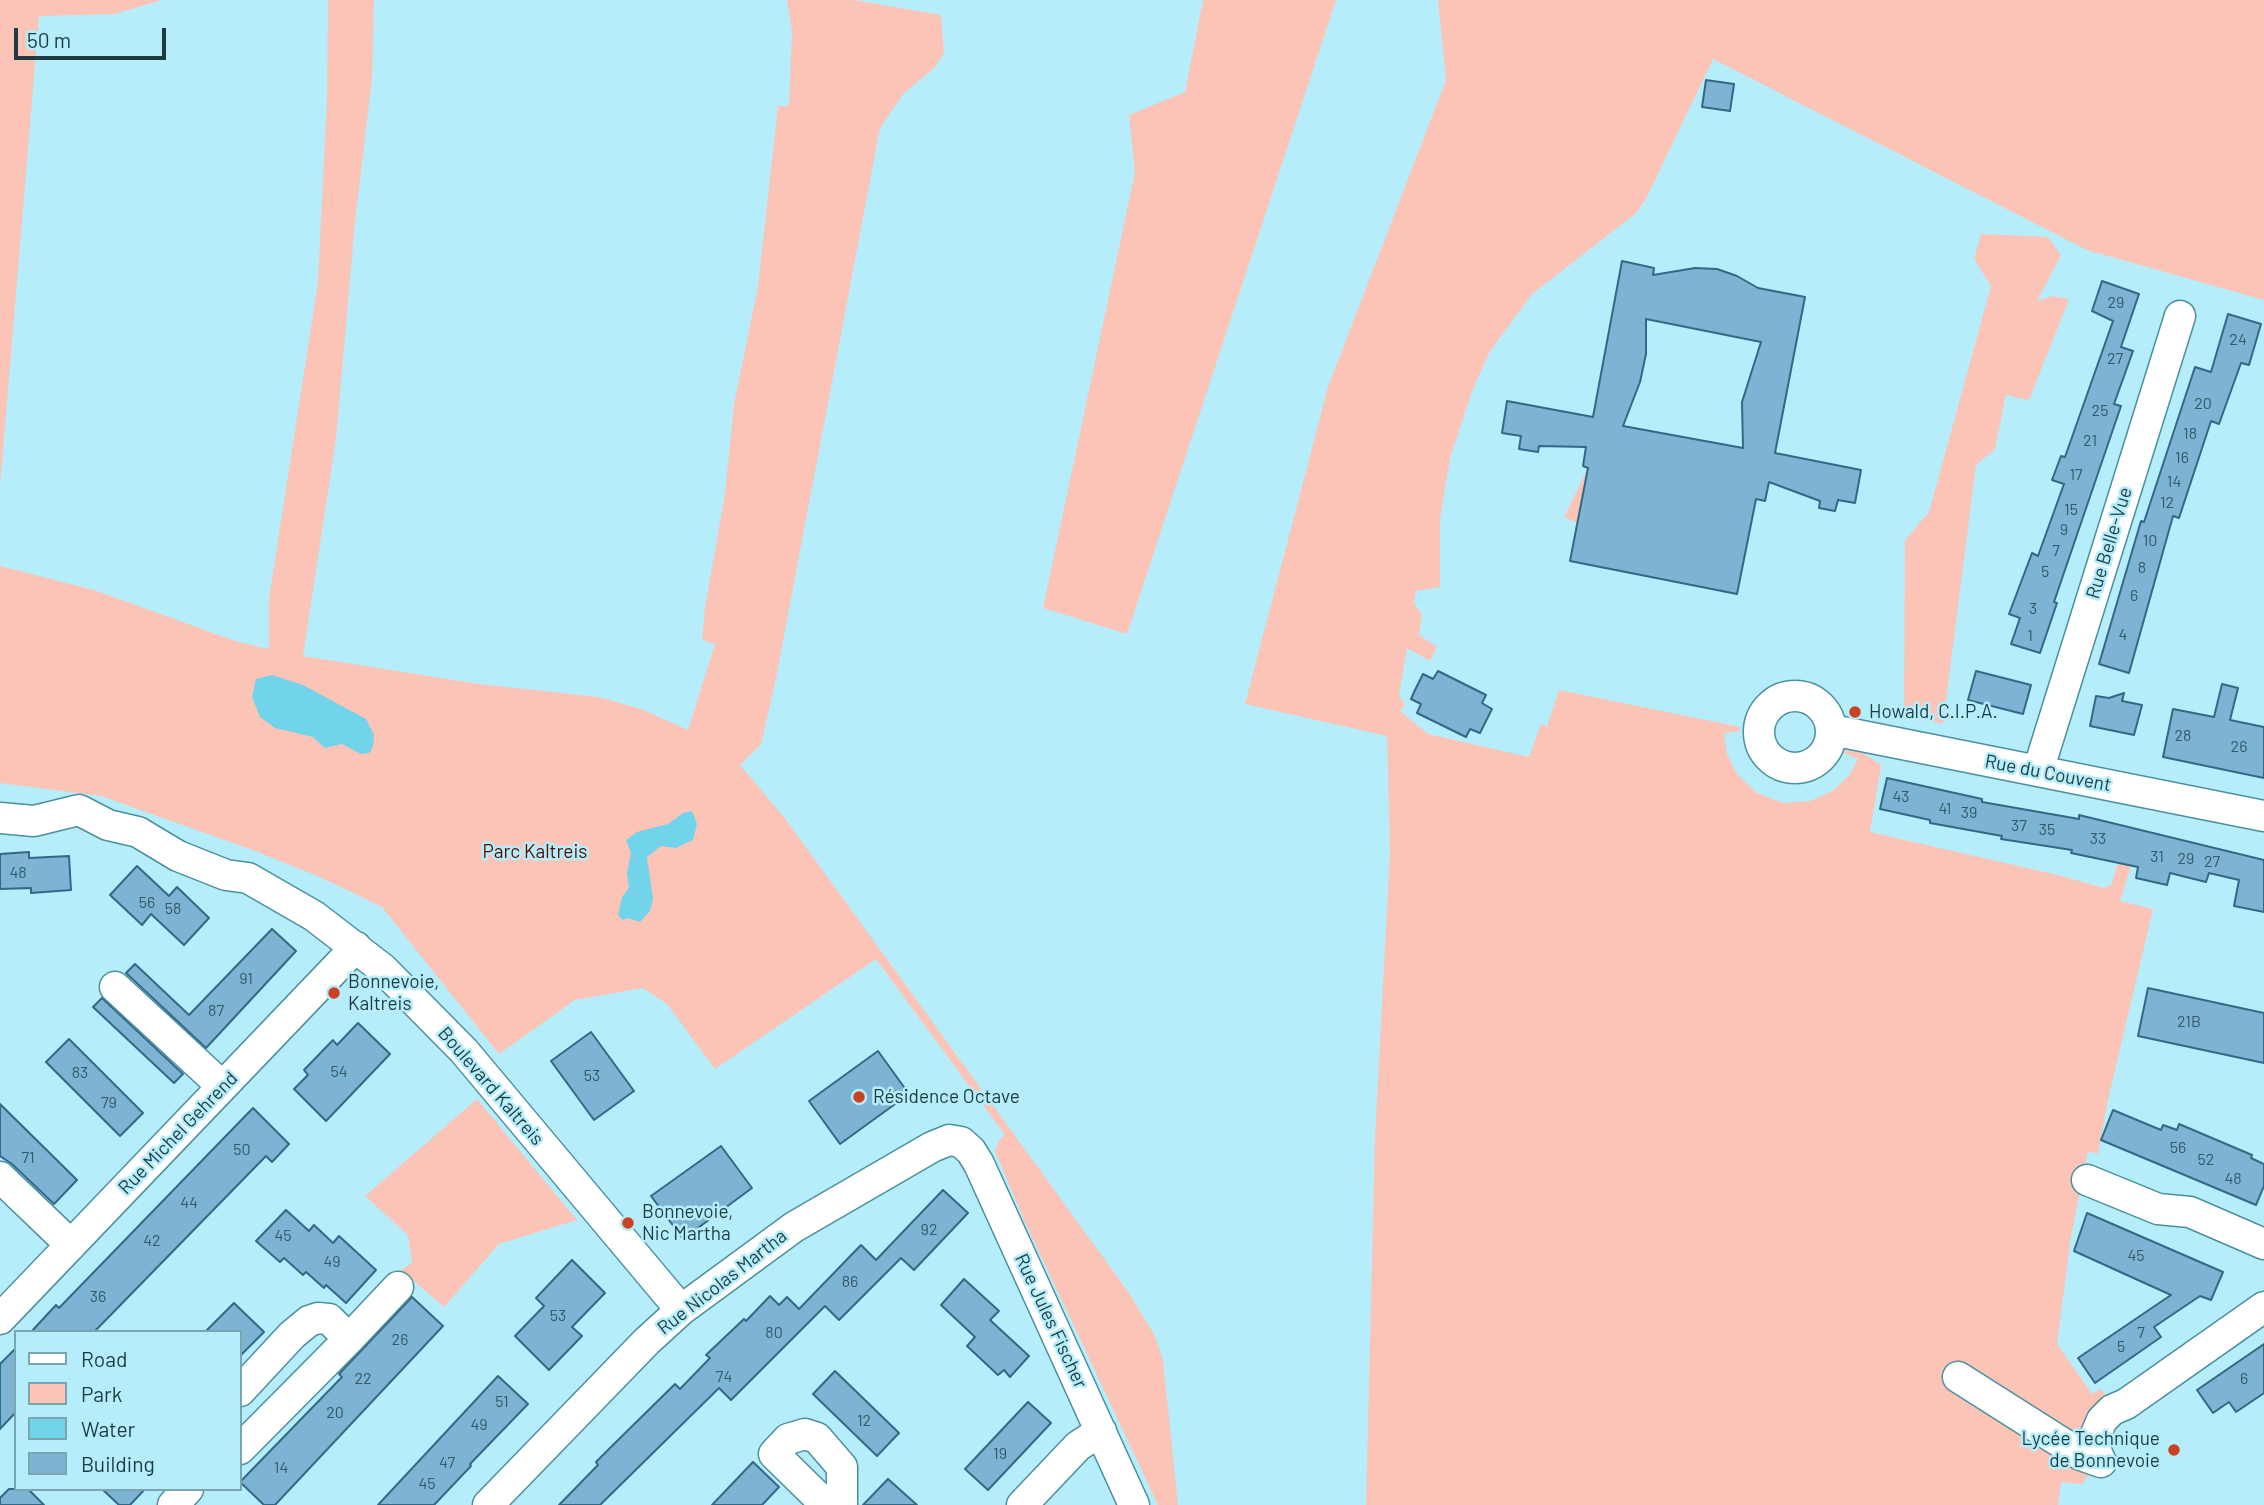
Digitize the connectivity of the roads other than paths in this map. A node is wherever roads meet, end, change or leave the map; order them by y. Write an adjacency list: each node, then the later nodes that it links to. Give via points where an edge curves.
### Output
1 (2180, 316): 3 (street, Rue Belle-Vue)
2 (1832, 730): 3 (street, Rue du Couvent)
3 (2038, 771): 4 (street, Rue du Couvent)
4 (2264, 816)
5 (0, 818): 6 (street, Boulevard Kaltreis, via 34,821 79,810 108,825 138,832 178,856 226,875 247,878 314,916)
6 (356, 947): 8 (street, Rue Michel Gehrend); 16 (street, Boulevard Kaltreis, via 464,1051)
7 (115, 987): 8 (street)
8 (222, 1086): 13 (street, Rue Michel Gehrend)
9 (961, 1142): 16 (street, Rue Nicolas Martha, via 949,1140 932,1147 825,1207); 21 (street, Rue Jules Fischer, via 979,1164)
10 (0, 1177): 13 (street)
11 (2087, 1180): 12 (street, via 2158,1209 2190,1212)
12 (2264, 1244)
13 (71, 1245): 17 (street, Rue Michel Gehrend)
14 (398, 1287): 18 (street)
15 (2264, 1307): 19 (street, via 2112,1410 2096,1434 2095,1449 2101,1462 2081,1455)
16 (681, 1310): 25 (street, Rue Nicolas Martha)
17 (0, 1319)
18 (349, 1339): 20 (street, via 329,1319 309,1321); 22 (street)
19 (1958, 1377)
20 (242, 1389)
21 (1101, 1432): 28 (street, via 1078,1446); 29 (street, Rue Jules Fischer)
22 (242, 1447)
23 (186, 1491): 24 (street)
24 (173, 1505)
25 (488, 1505)
26 (826, 1505): 27 (street, via 774,1454 788,1439 805,1434 817,1438 842,1467)
27 (842, 1505)
28 (1022, 1505)
29 (1134, 1505)

